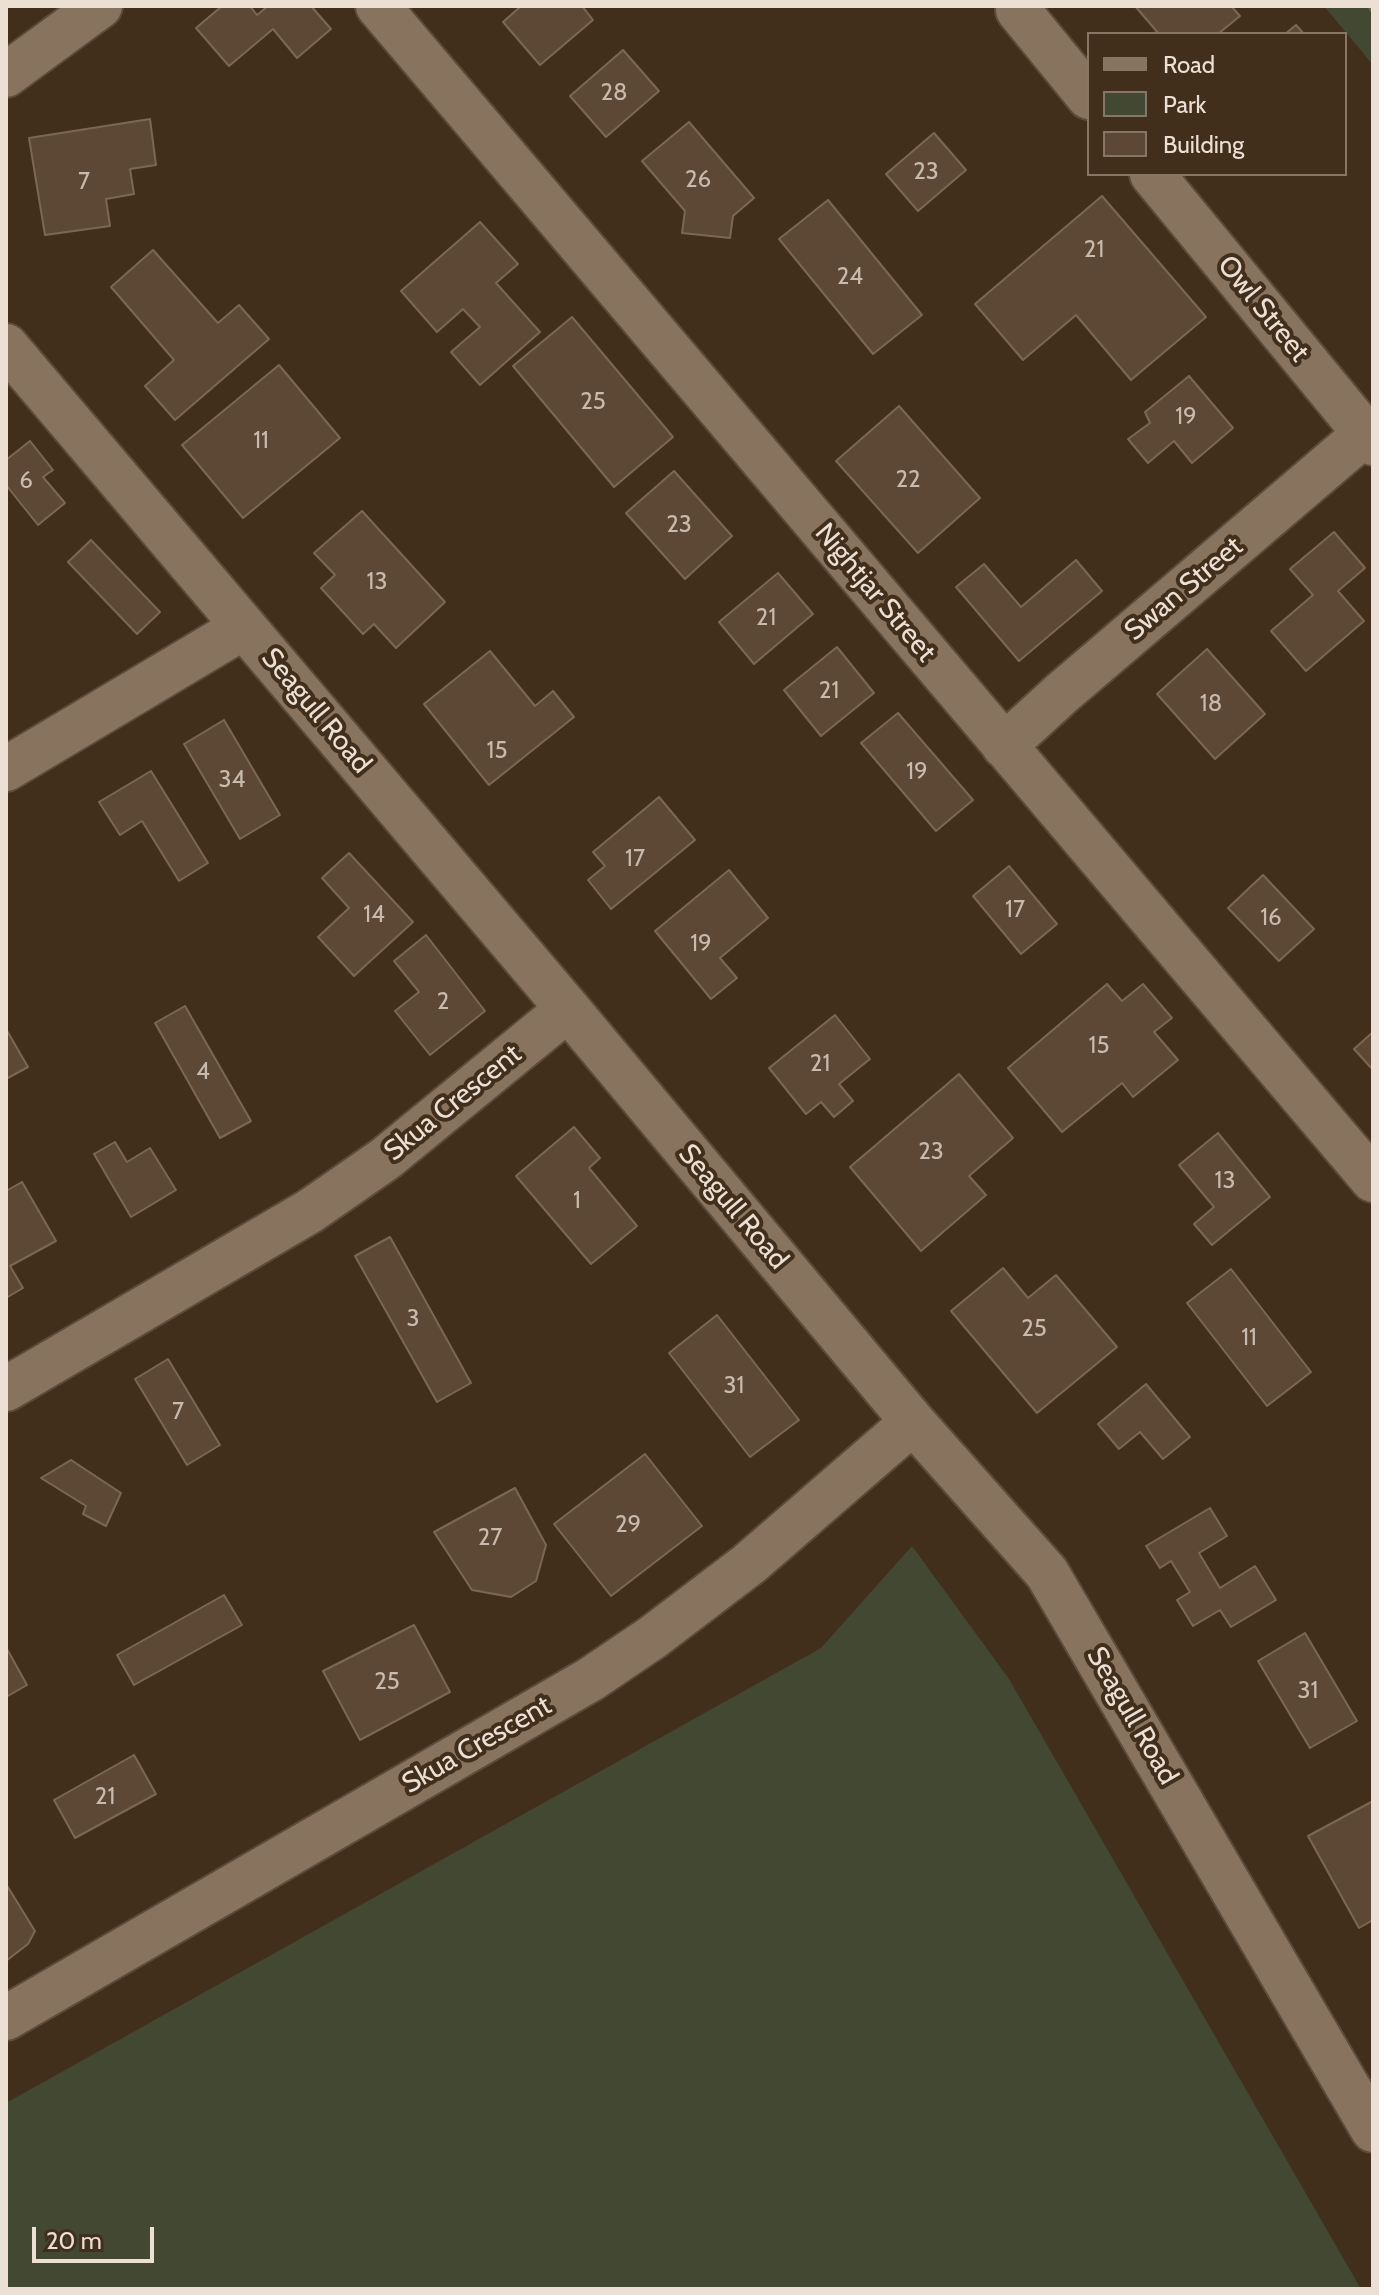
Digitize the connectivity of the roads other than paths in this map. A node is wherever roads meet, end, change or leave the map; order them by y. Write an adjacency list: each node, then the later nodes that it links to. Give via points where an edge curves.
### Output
1 (100, 6): 4 (street)
2 (378, 6): 10 (street, Nightjar Street)
3 (1018, 10): 5 (street)
4 (6, 75)
5 (1087, 95)
6 (1154, 176): 8 (street, Owl Street)
7 (6, 346): 9 (street, Seagull Road)
8 (1369, 438): 10 (street, Swan Street)
9 (244, 627): 11 (street); 12 (street, Seagull Road)
10 (1004, 746): 13 (street, Nightjar Street)
11 (6, 769)
12 (568, 1009): 14 (street, Skua Crescent, via 385,1159 310,1211); 15 (street, Seagull Road)
13 (1373, 1180)
14 (6, 1389)
15 (913, 1422): 16 (street, Skua Crescent, via 749,1564 591,1679); 17 (street, Seagull Road, via 1061,1593)
16 (6, 2018)
17 (1373, 2130)

